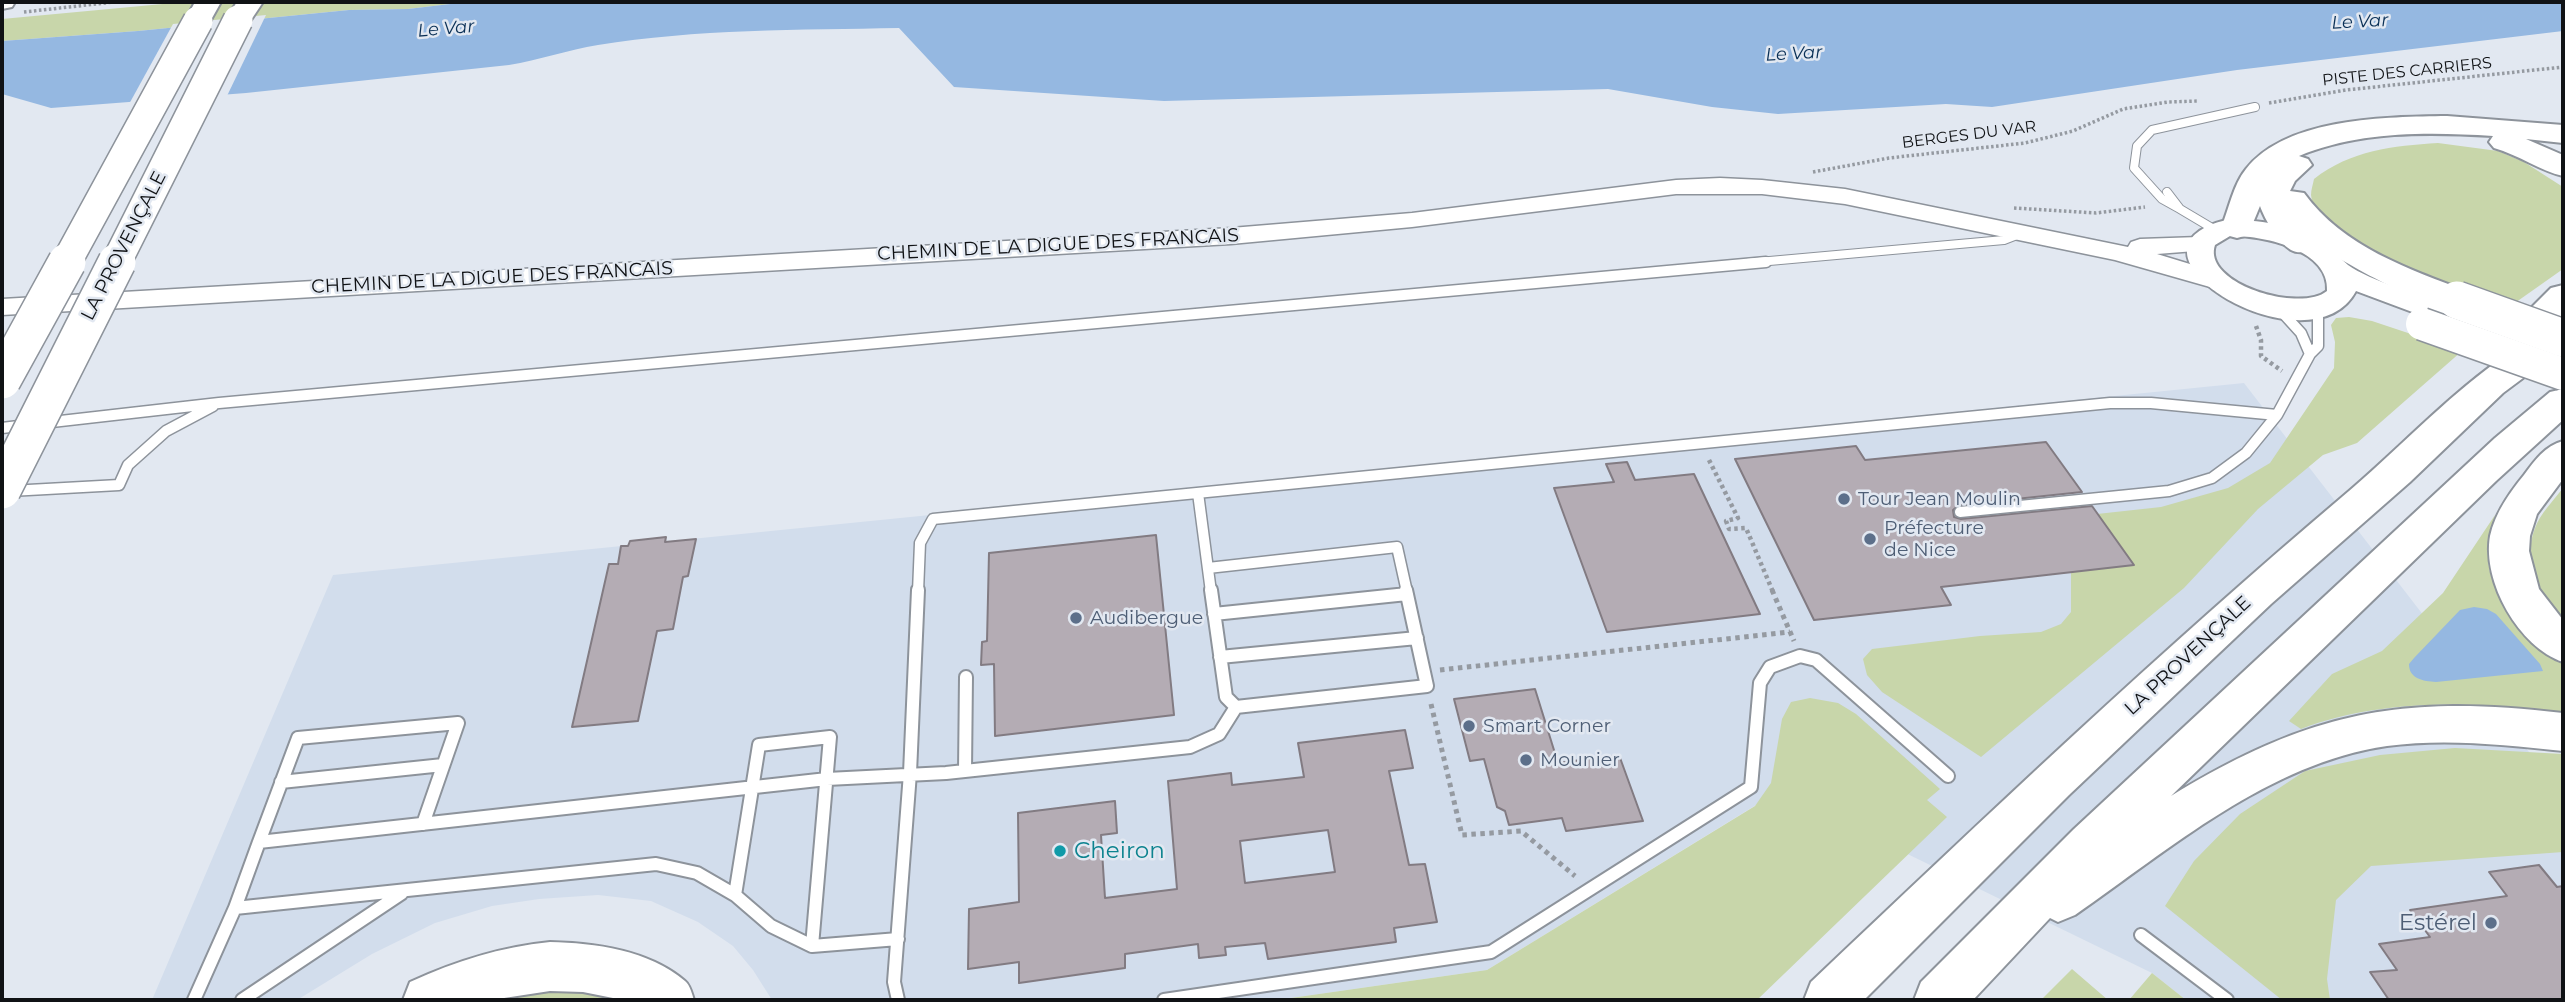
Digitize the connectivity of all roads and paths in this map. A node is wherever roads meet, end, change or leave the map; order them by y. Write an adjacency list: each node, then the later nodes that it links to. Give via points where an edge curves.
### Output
1 (114, 2): 2 (path)
2 (6, 5)
3 (203, 8): 33 (highway, bridge)
4 (245, 8): 41 (highway, LA PROVENÇALE, bridge)
5 (2563, 67): 6 (path, PISTE DES CARRIERS, via 2346,90)
6 (2255, 107): 8 (path, BERGES DU VAR, via 2196,101 2142,105 2025,143); 16 (lane, via 2152,130 2141,138 2135,148 2134,168 2155,194)
7 (2563, 134): 18 (highway, via 2409,124 2360,128 2303,143 2272,159 2256,174 2248,204)
8 (1850, 165)
9 (2292, 167): 10 (highway, via 2347,143 2417,133 2497,140 2527,148); 19 (highway, via 2277,182 2273,204); 27 (highway, via 2290,195 2296,206 2332,240 2403,279)
10 (2563, 167)
11 (1807, 173): 12 (path)
12 (1821, 176)
13 (2167, 192): 16 (lane)
14 (2145, 206): 15 (path, via 2073,214)
15 (2002, 207)
16 (2180, 209): 18 (lane)
17 (2022, 233): 20 (main road, CHEMIN DE LA DIGUE DES FRANCAIS); 25 (main road, CHEMIN DE LA DIGUE DES FRANCAIS, via 1835,193 1720,184 1231,236); 36 (lane, via 1976,243)
18 (2218, 235): 19 (main road, via 2281,234); 20 (main road); 22 (main road, via 2199,256)
19 (2302, 243): 21 (main road)
20 (2108, 248): 22 (main road)
21 (2337, 271): 24 (main road, via 2340,296); 27 (main road)
22 (2217, 281): 26 (main road, via 2244,297)
23 (2563, 296): 34 (highway, via 2512,347)
24 (2324, 306): 26 (main road); 27 (main road); 30 (lane, via 2316,317 2318,346)
25 (2, 307)
26 (2276, 307): 30 (lane, via 2301,332)
27 (2439, 312): 29 (highway, bridge); 31 (main road); 32 (main road, bridge)
28 (2563, 332): 34 (highway, LA PROVENÇALE)
29 (2563, 338)
30 (2310, 354): 37 (lane)
31 (2563, 354)
32 (2563, 374)
33 (2, 380)
34 (2490, 384): 80 (highway, LA PROVENÇALE, via 2053,781)
35 (2563, 401): 72 (highway, via 2458,492 2104,829)
36 (219, 403): 38 (lane); 41 (lane, via 166,431 128,465 119,485)
37 (2277, 415): 39 (lane, via 2110,403); 43 (lane, via 2246,453 2212,478 2169,491)
38 (2, 428)
39 (1701, 443): 42 (lane); 47 (path, via 1738,518 1726,521 1729,529 1746,528)
40 (2563, 454): 49 (highway, via 2519,512 2510,536 2510,562 2516,586 2534,615)
41 (2, 491)
42 (1198, 493): 44 (lane); 59 (lane, via 933,519 920,542)
43 (1960, 512)
44 (1208, 568): 45 (lane, via 1397,547); 46 (lane)
45 (1407, 594): 46 (lane); 48 (lane)
46 (1214, 614): 51 (lane)
47 (1790, 632): 50 (path); 52 (path)
48 (1416, 638): 51 (lane); 52 (lane)
49 (2563, 645)
50 (1800, 656): 60 (lane, via 1816,660); 66 (lane, via 1770,667 1760,683 1751,787)
51 (1220, 657): 55 (lane, via 1226,697)
52 (1424, 671): 54 (lane)
53 (966, 677): 58 (lane)
54 (1427, 686): 55 (lane); 66 (path, via 1462,835 1521,831)
55 (1236, 707): 58 (lane, via 1219,734 1189,747)
56 (2563, 732): 72 (highway, via 2435,724 2331,740 2288,756 2202,803)
57 (443, 765): 62 (lane); 62 (lane, via 458,723 298,738); 64 (lane)
58 (965, 771): 59 (lane)
59 (909, 773): 61 (lane); 71 (lane)
60 (1948, 776)
61 (827, 779): 63 (lane); 63 (lane, via 830,737 759,745); 73 (lane)
62 (282, 782): 65 (lane)
63 (752, 788): 64 (lane); 68 (lane)
64 (424, 824): 65 (lane)
65 (259, 842): 69 (lane)
66 (1590, 889): 79 (lane, via 1491,952)
67 (405, 891): 68 (lane, via 656,864 697,873); 69 (lane); 75 (lane)
68 (735, 895): 73 (lane, via 771,926)
69 (235, 908): 74 (lane)
70 (2141, 935): 82 (lane)
71 (898, 939): 73 (lane); 78 (lane)
72 (1994, 941): 81 (highway)
73 (812, 946)
74 (194, 1000)
75 (242, 1000)
76 (428, 1000): 77 (highway, via 480,979 534,968 576,967 621,973)
77 (669, 1000)
78 (897, 1000)
79 (1164, 1000)
80 (1829, 1000)
81 (1939, 1000)
82 (2227, 1000)

